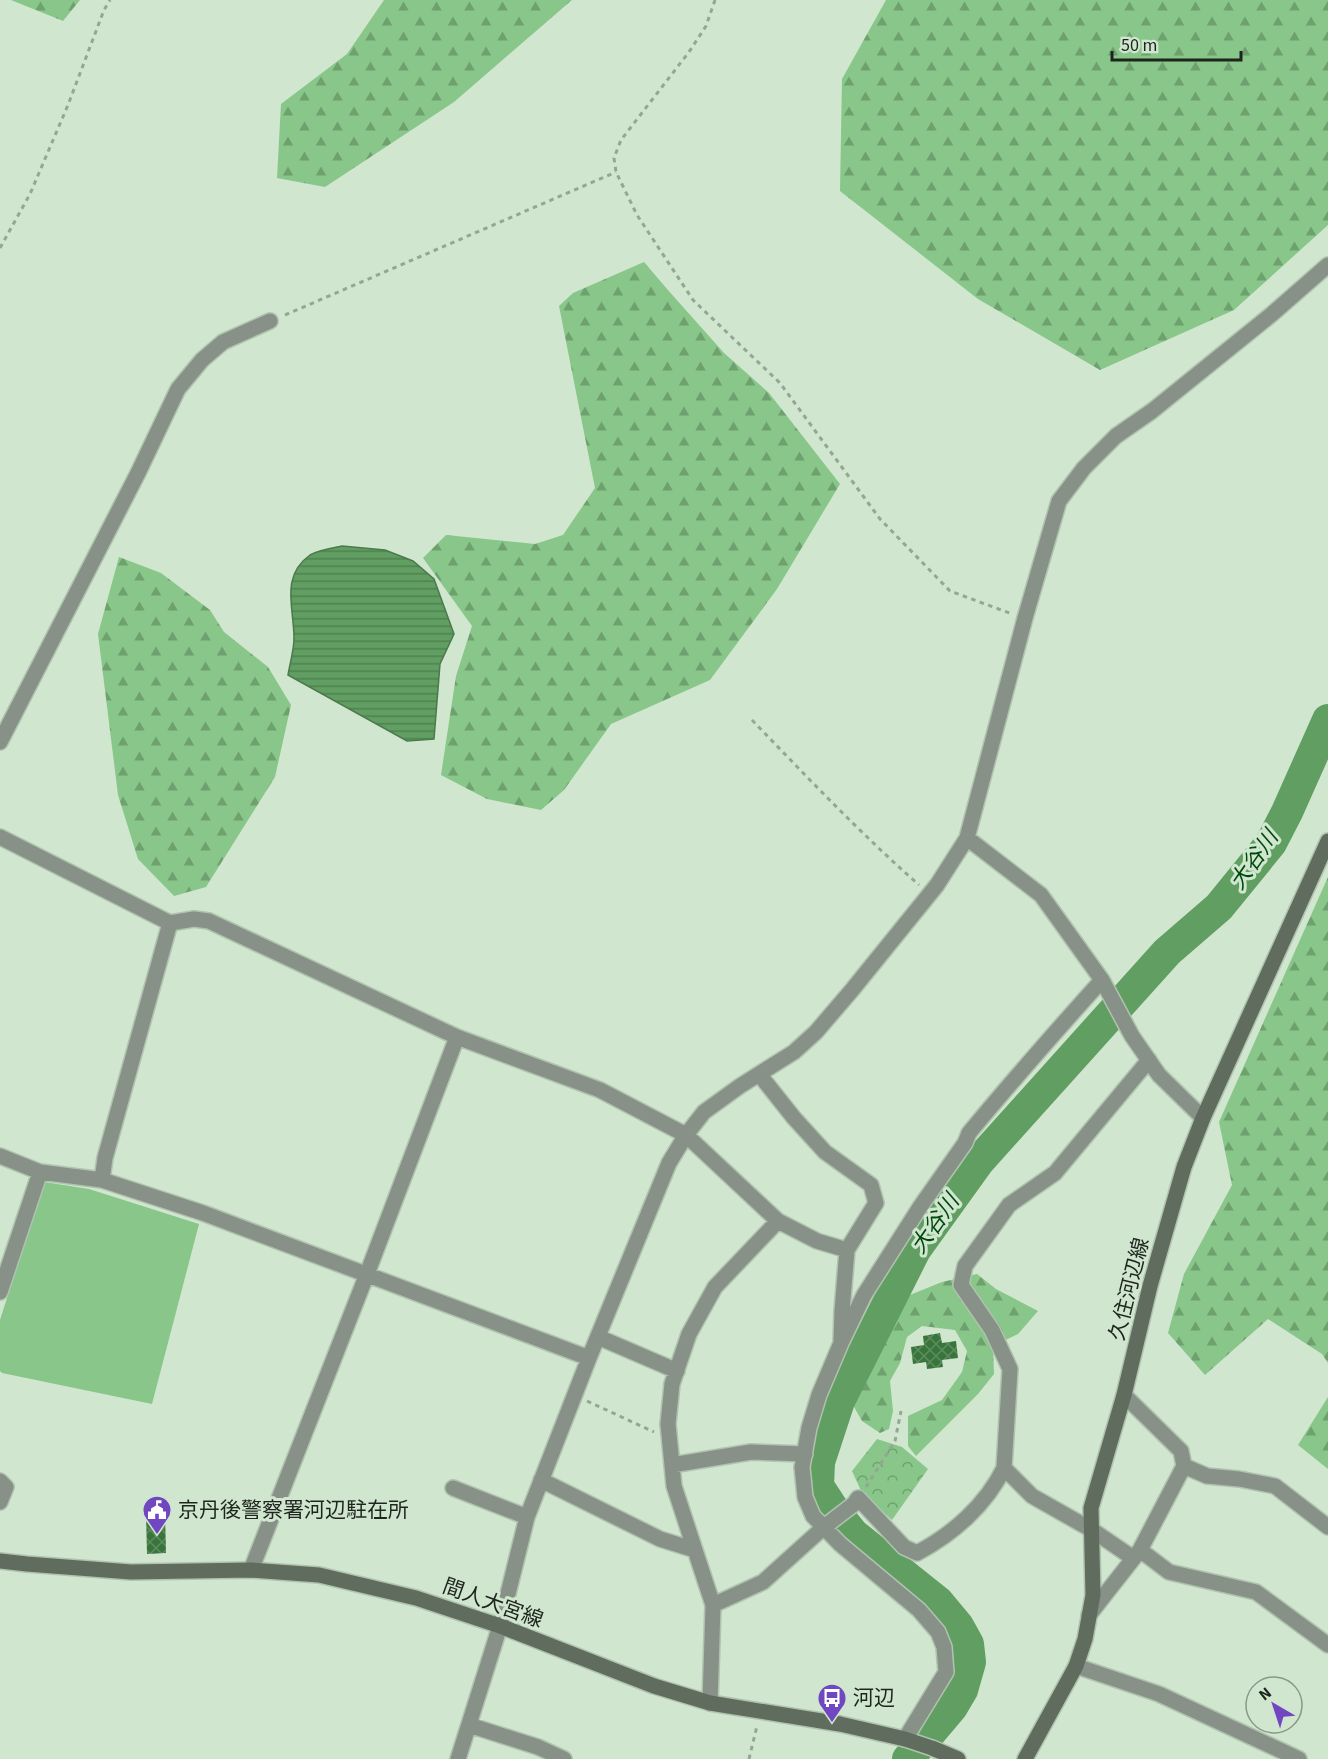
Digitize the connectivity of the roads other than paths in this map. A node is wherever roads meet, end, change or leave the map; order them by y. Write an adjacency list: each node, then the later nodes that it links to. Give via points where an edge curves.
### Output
1 (1328, 265): 5 (street, via 1180,389 1116,436 1059,501)
2 (270, 321): 3 (street, via 223,342 178,389)
3 (0, 741)
4 (0, 837): 7 (street)
5 (966, 838): 8 (street, via 1041,895); 11 (street, via 929,895 816,1032 794,1052)
6 (1328, 841): 12 (main road, 久住河辺線)
7 (170, 923): 9 (street, via 209,921); 16 (street)
8 (1102, 980): 10 (street); 22 (street, via 969,1133 864,1294)
9 (457, 1037): 13 (street, via 600,1090); 19 (street)
10 (1149, 1060): 12 (street); 29 (street, via 1055,1173 1009,1205 965,1266 961,1285 992,1330 1010,1370)
11 (759, 1074): 13 (street, via 704,1112); 18 (street, via 825,1152 871,1185 876,1203)
12 (1203, 1118): 25 (main road, 久住河辺線, via 1159,1254)
13 (686, 1135): 17 (street); 21 (street, via 669,1163)
14 (0, 1156): 15 (street)
15 (40, 1172): 16 (street); 20 (street)
16 (102, 1180): 19 (street)
17 (778, 1221): 18 (street, via 817,1241); 24 (street, via 715,1287 689,1335)
18 (847, 1250): 22 (street)
19 (367, 1274): 23 (street); 41 (street)
20 (0, 1292)
21 (598, 1337): 23 (street); 24 (street)
22 (841, 1343): 26 (street, via 819,1395)
23 (590, 1358): 31 (street)
24 (676, 1371): 27 (street, via 668,1424)
25 (1124, 1395): 28 (street, via 1181,1451); 37 (main road, 久住河辺線, via 1091,1508)
26 (805, 1454): 27 (street, via 751,1452); 35 (street, via 805,1497 813,1516)
27 (672, 1465): 38 (street, via 674,1486)
28 (1184, 1466): 36 (street, via 1208,1476 1275,1486); 39 (street)
29 (1004, 1468): 35 (street, via 973,1512 917,1553 904,1547 856,1501); 37 (street, via 1032,1496)
30 (0, 1480): 33 (street, via 6,1487)
31 (541, 1480): 34 (street); 38 (street, via 660,1539)
32 (453, 1488): 34 (street)
33 (0, 1502)
34 (527, 1517): 44 (street)
35 (828, 1524): 42 (street, via 763,1582); 49 (street, via 840,1544 920,1610 938,1632 944,1647 946,1672)
36 (1328, 1527)
37 (1092, 1530): 39 (street); 43 (main road, 久住河辺線, via 1093,1595)
38 (695, 1550): 42 (street)
39 (1136, 1554): 43 (street); 45 (street, via 1169,1572 1256,1592)
40 (0, 1560): 41 (main road, 間人大宮線, via 131,1572)
41 (251, 1570): 44 (main road, 間人大宮線, via 319,1575 416,1598)
42 (713, 1605): 47 (street)
43 (1089, 1615): 46 (main road, 久住河辺線)
44 (500, 1626): 47 (main road, 間人大宮線, via 654,1686); 48 (street)
45 (1328, 1645)
46 (1076, 1666): 53 (main road, 久住河辺線); 54 (street, via 1159,1694)
47 (710, 1703): 49 (main road, 間人大宮線)
48 (469, 1725): 50 (street); 51 (street)
49 (908, 1739): 52 (main road, 間人大宮線)
50 (458, 1759)
51 (564, 1759)
52 (958, 1759)
53 (1025, 1759)
54 (1299, 1759)

